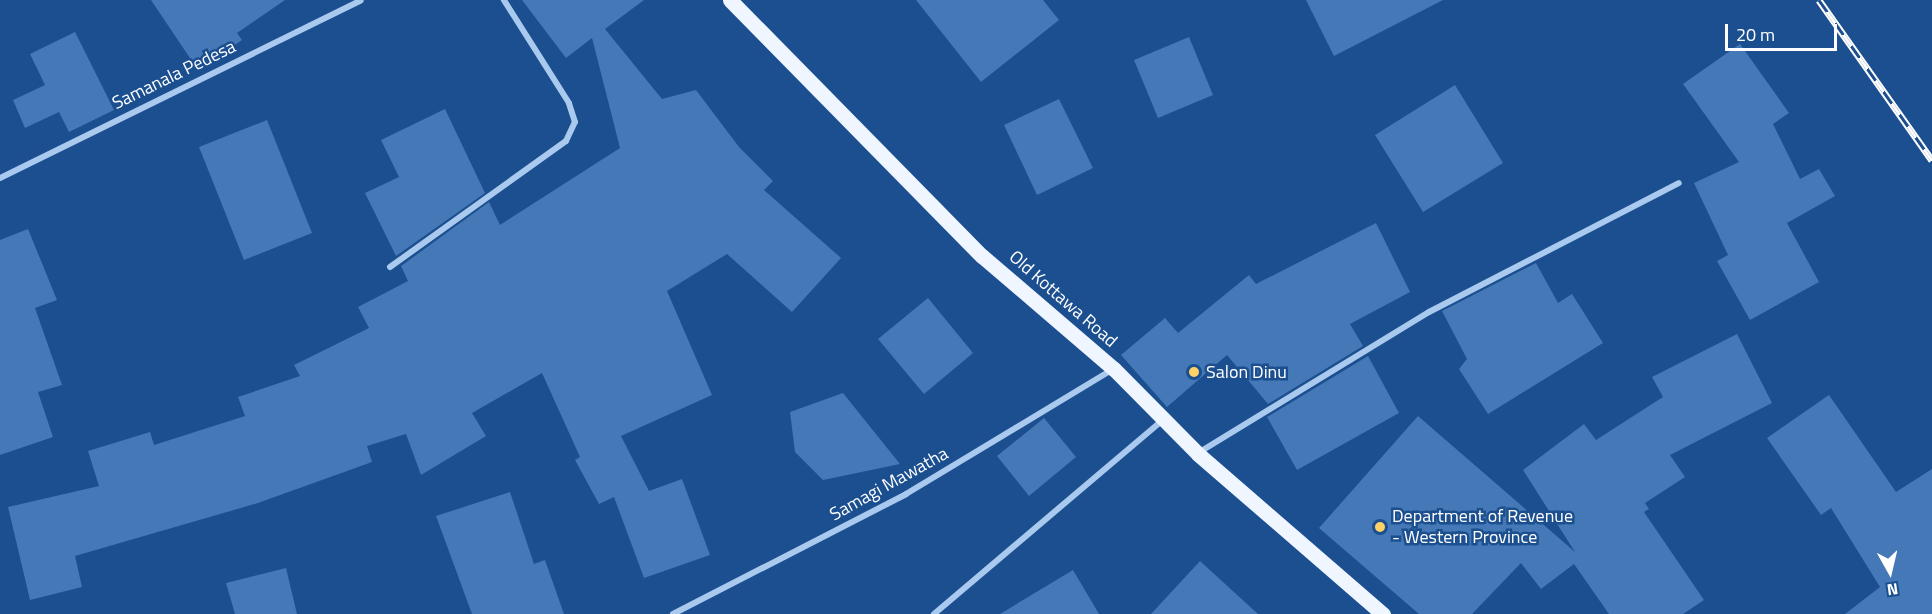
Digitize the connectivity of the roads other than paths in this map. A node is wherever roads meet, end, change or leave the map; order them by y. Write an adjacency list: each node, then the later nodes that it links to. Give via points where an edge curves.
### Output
1 (361, 0): 4 (street, Samanala Pedesa)
2 (504, 0): 6 (street, via 569,103 575,122 567,141)
3 (730, 0): 7 (main road, Old Kottawa Road, via 982,256)
4 (0, 178)
5 (1679, 183): 9 (street, via 1429,312)
6 (390, 267)
7 (1114, 369): 8 (main road, Old Kottawa Road); 10 (street, Samagi Mawatha, via 906,494)
8 (1163, 419): 9 (main road, Old Kottawa Road); 11 (street)
9 (1198, 454): 12 (main road, Old Kottawa Road)
10 (673, 614)
11 (934, 614)
12 (1383, 614)

